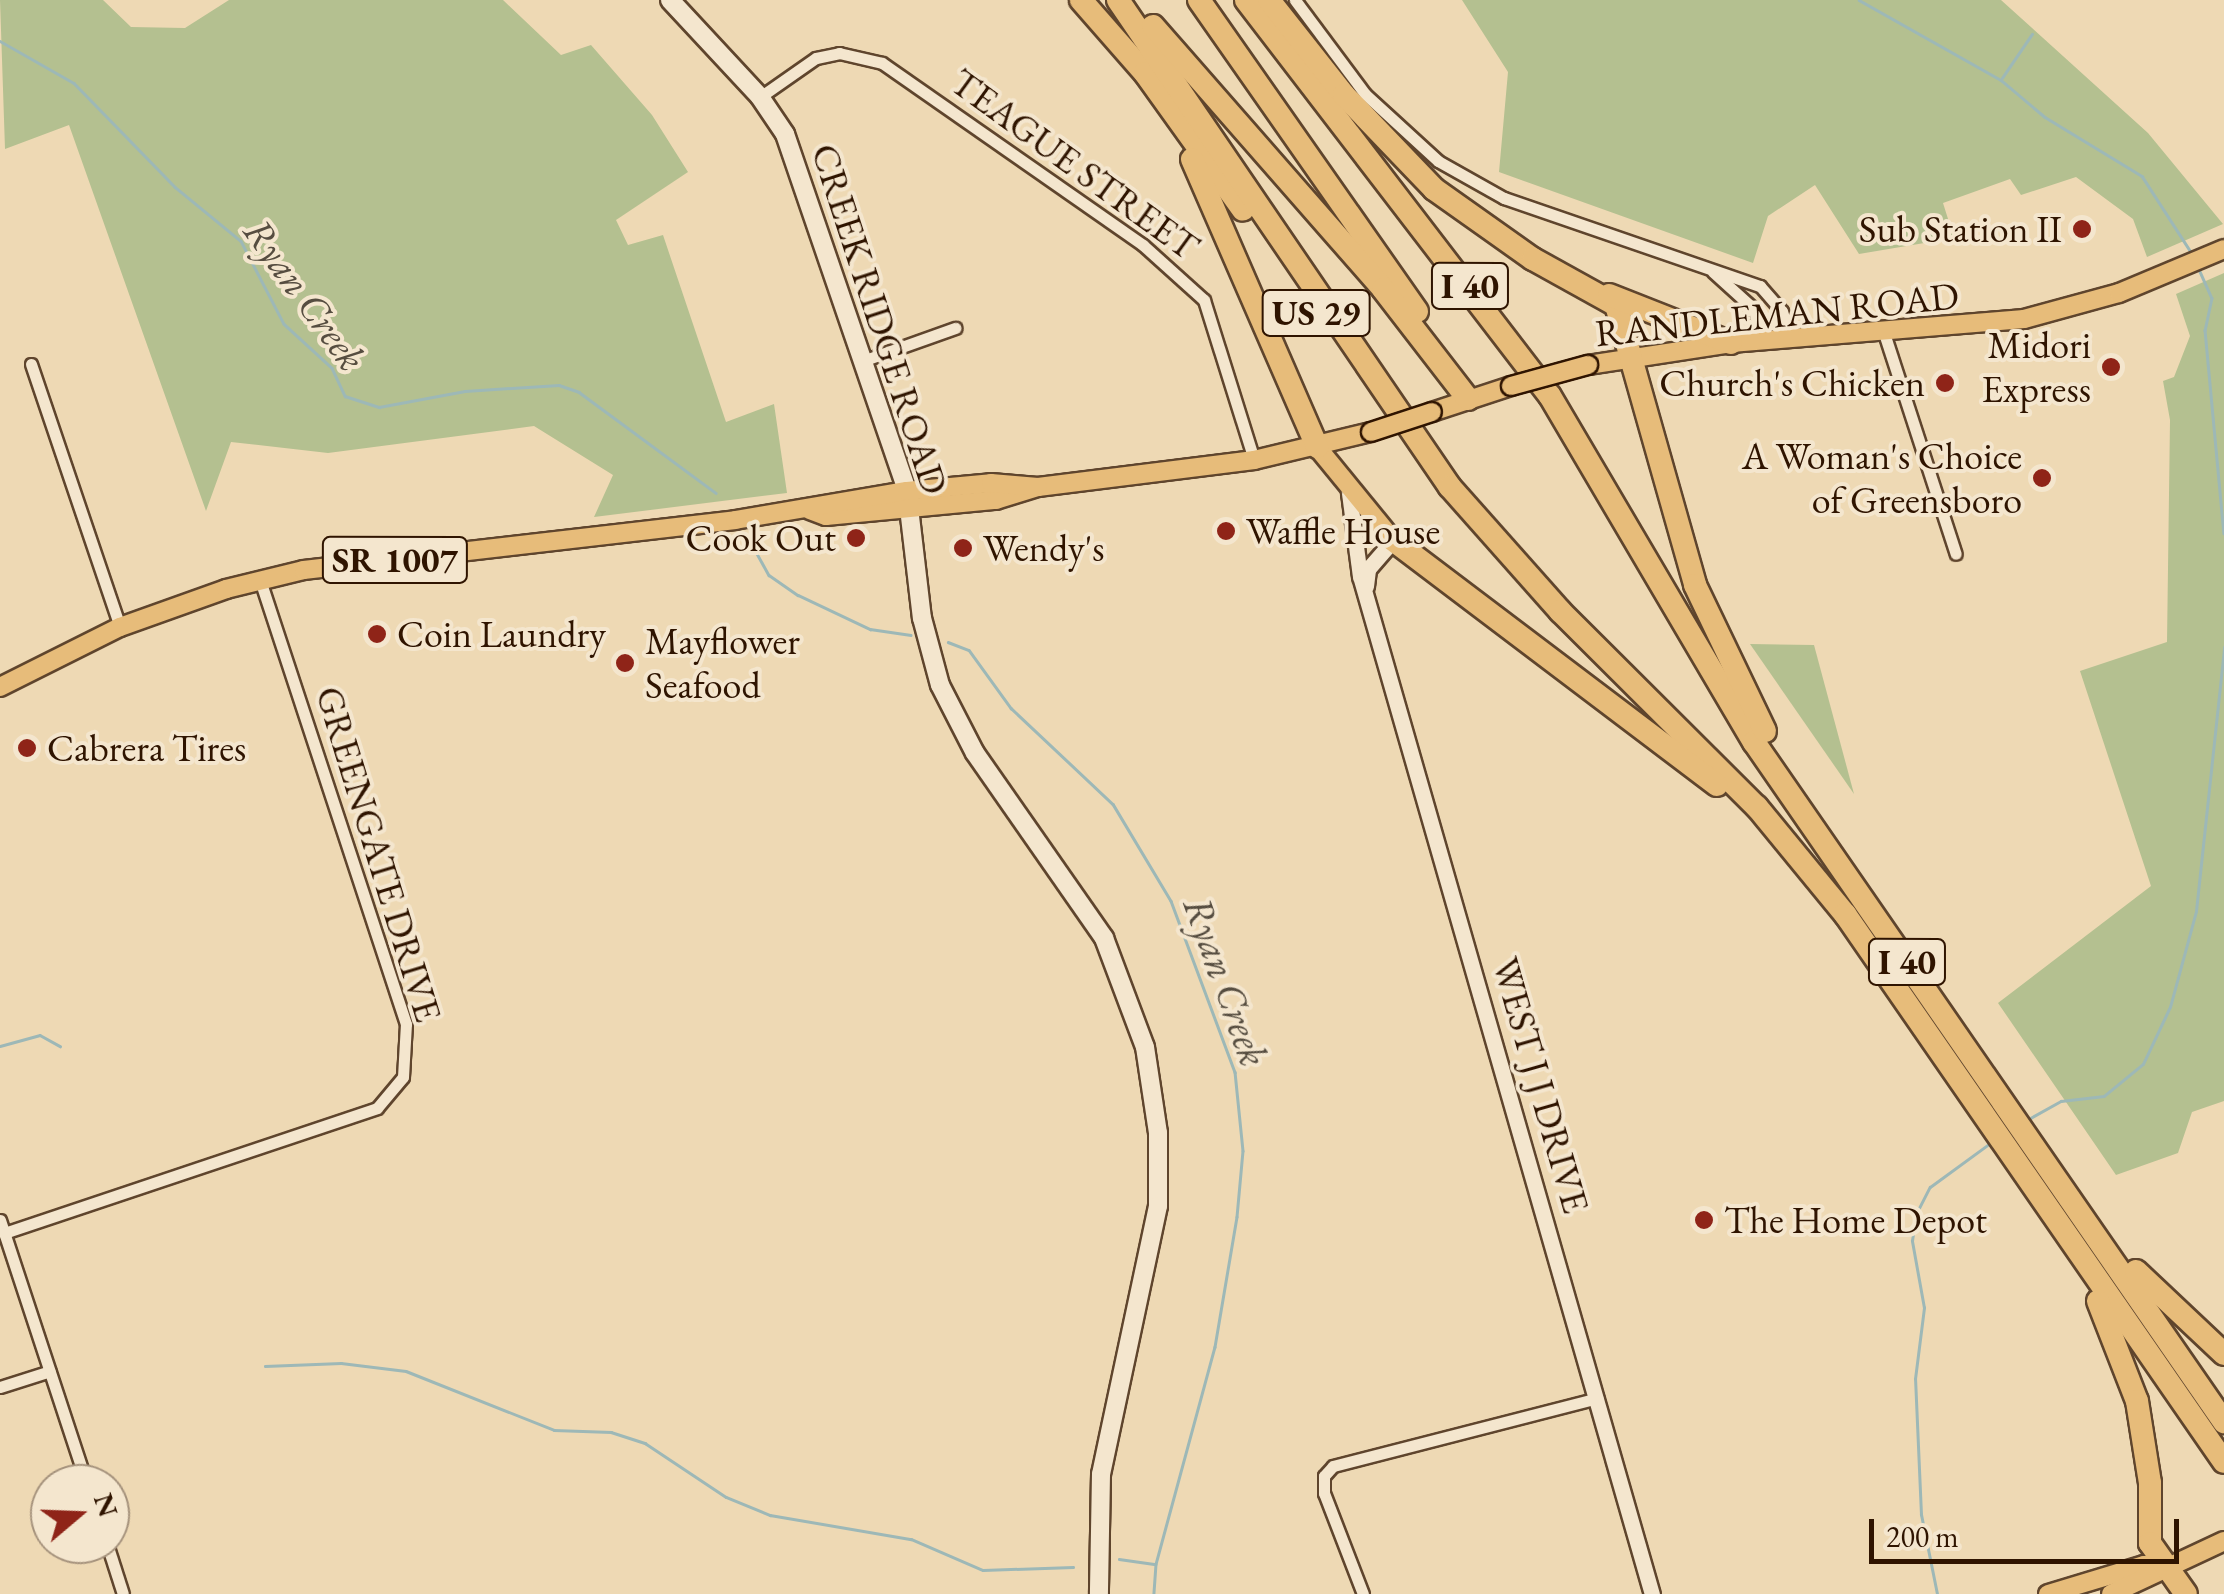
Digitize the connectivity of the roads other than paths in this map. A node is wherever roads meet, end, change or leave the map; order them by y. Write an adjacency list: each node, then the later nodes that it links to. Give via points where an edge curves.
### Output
1 (670, 0): 12 (main road, CREEK RIDGE ROAD)
2 (1082, 0): 10 (highway, US 29)
3 (1118, 0): 24 (highway, I 40)
4 (1132, 0): 25 (highway)
5 (1199, 0): 25 (highway, via 1438,342)
6 (1229, 0): 11 (highway)
7 (1246, 0): 11 (highway, I 40)
8 (1269, 0): 15 (highway, via 1344,95 1434,188 1533,260)
9 (1295, 0): 14 (street, via 1365,94 1438,161 1504,198)
10 (1144, 73): 24 (highway, US 29, via 1358,374); 26 (highway, via 1216,204)
11 (1302, 79): 37 (highway, I 40, via 1550,396 1720,688)
12 (760, 97): 22 (main road, CREEK RIDGE ROAD, via 804,180); 27 (street, TEAGUE STREET, via 816,58 838,53 880,62 1144,245 1204,300)
13 (2221, 250): 17 (main road, RANDLEMAN ROAD, via 2041,316)
14 (1714, 272): 18 (street, via 1768,292); 19 (street, via 1754,309)
15 (1600, 290): 20 (highway); 21 (highway, via 1616,304)
16 (955, 328): 22 (street)
17 (1884, 332): 18 (main road, RANDLEMAN ROAD); 31 (street)
18 (1791, 340): 19 (main road, RANDLEMAN ROAD)
19 (1760, 342): 20 (main road, RANDLEMAN ROAD)
20 (1731, 343): 21 (main road, RANDLEMAN ROAD)
21 (1632, 358): 25 (main road, RANDLEMAN ROAD, bridge); 37 (highway, via 1696,585 1734,676 1796,782)
22 (864, 360): 29 (main road, CREEK RIDGE ROAD)
23 (31, 364): 34 (street)
24 (1388, 399): 36 (highway, I 40, via 1507,554)
25 (1468, 399): 26 (main road, RANDLEMAN ROAD / SR 1007, bridge)
26 (1322, 446): 27 (main road, RANDLEMAN ROAD / SR 1007); 28 (main road, WEST J J DRIVE); 30 (street)
27 (1254, 460): 29 (main road, RANDLEMAN ROAD / SR 1007, via 1038,488 992,483)
28 (1349, 493): 30 (main road, WEST J J DRIVE); 33 (street, WEST J J DRIVE)
29 (908, 499): 32 (main road, RANDLEMAN ROAD / SR 1007, via 824,501 810,510); 53 (main road, CREEK RIDGE ROAD, via 922,618 946,700 1104,938 1152,1076 1158,1206 1101,1474)
30 (1393, 540): 33 (street, via 1368,569); 36 (highway, via 1732,798)
31 (1956, 554)
32 (260, 580): 34 (main road, RANDLEMAN ROAD / SR 1007); 39 (street, GREENGATE DRIVE, via 406,1024 403,1077 377,1108)
33 (1366, 595): 44 (street, WEST J J DRIVE)
34 (120, 627): 35 (main road, RANDLEMAN ROAD / SR 1007)
35 (0, 687)
36 (1757, 807): 38 (highway, I 40)
37 (1810, 823): 38 (highway, I 40)
38 (1994, 1109): 40 (highway, I 40)
39 (2, 1227): 42 (street)
40 (2091, 1249): 41 (highway, via 2125,1258 2156,1297); 45 (highway, I 40); 46 (highway, I 40); 50 (highway, via 2137,1401 2150,1484 2150,1543)
41 (2224, 1354)
42 (50, 1370): 43 (street); 47 (street)
43 (0, 1386)
44 (1596, 1398): 54 (street, via 1333,1466 1324,1476 1324,1493); 55 (street, WEST J J DRIVE)
45 (2224, 1422)
46 (2224, 1462)
47 (81, 1464)
48 (2224, 1542): 50 (main road)
49 (113, 1564): 52 (street)
50 (2164, 1566): 51 (main road); 56 (main road); 57 (highway)
51 (2053, 1593)
52 (123, 1594)
53 (1099, 1594)
54 (1363, 1594)
55 (1652, 1594)
56 (2111, 1594)
57 (2186, 1594)

